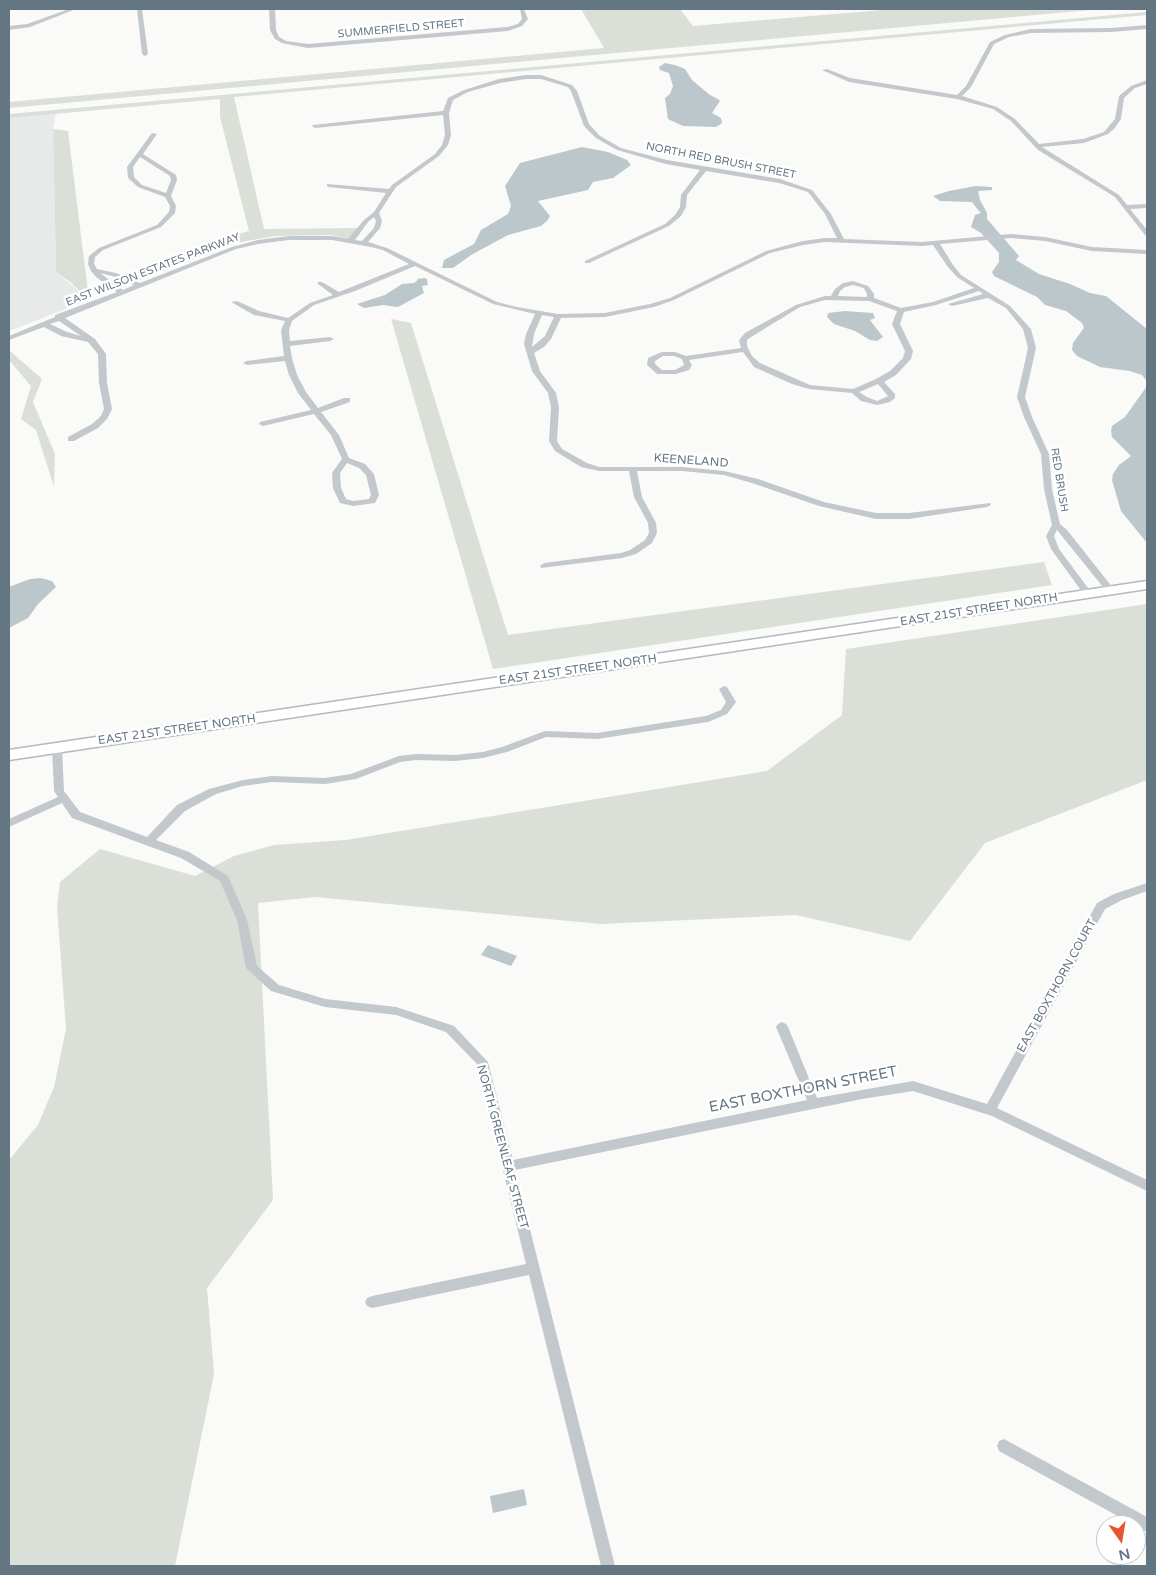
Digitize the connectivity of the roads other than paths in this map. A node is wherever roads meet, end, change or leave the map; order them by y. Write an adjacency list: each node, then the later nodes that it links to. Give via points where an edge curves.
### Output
1 (73, 9): 6 (street, via 28,26)
2 (139, 9): 7 (street)
3 (272, 9): 4 (street, SUMMERFIELD STREET, via 273,30 277,38 298,45 322,45 508,29 520,25 525,19)
4 (522, 9)
5 (1147, 27): 10 (street, via 1039,30 1007,36 992,43 968,87)
6 (9, 28)
7 (145, 54)
8 (825, 70): 10 (street, via 857,81)
9 (1147, 82): 14 (street, via 1121,97 1118,118 1106,133 1084,141)
10 (958, 97): 14 (street, via 1005,114)
11 (446, 113): 12 (street); 16 (street, NORTH RED BRUSH STREET, via 450,99 466,91 514,78 546,78 574,90 586,125 606,142 634,154); 18 (street, via 448,135 445,145 437,155)
12 (315, 126)
13 (154, 134): 15 (street)
14 (1037, 146): 21 (street, via 1105,187)
15 (141, 155): 19 (street, via 173,175); 19 (street, via 130,167 132,178 140,186)
16 (706, 168): 25 (street, NORTH RED BRUSH STREET, via 780,181 810,191 828,214); 29 (street, via 689,187 678,216 667,225)
17 (328, 184): 18 (street)
18 (390, 191): 22 (street)
19 (168, 196): 31 (street, via 173,206 168,220 101,249 92,256)
20 (1147, 206): 21 (street)
21 (1127, 207): 23 (street)
22 (376, 213): 24 (street); 26 (street, via 377,228)
23 (1147, 234)
24 (351, 240): 26 (street, EAST WILSON ESTATES PARKWAY); 33 (street, EAST WILSON ESTATES PARKWAY, via 310,237 258,242 234,248)
25 (841, 240): 27 (street, EAST WILSON ESTATES PARKWAY); 44 (street, EAST WILSON ESTATES PARKWAY, via 803,243 768,252 652,306 605,315)
26 (364, 243): 30 (street, EAST WILSON ESTATES PARKWAY, via 385,249)
27 (936, 244): 28 (street, EAST WILSON ESTATES PARKWAY, via 1010,236 1045,239 1092,250); 34 (street, via 959,276)
28 (1147, 252)
29 (587, 262)
30 (414, 264): 36 (street); 43 (street, EAST WILSON ESTATES PARKWAY, via 494,303)
31 (93, 270): 33 (street, via 114,274); 35 (street)
32 (320, 284): 36 (street)
33 (139, 285): 35 (street, EAST WILSON ESTATES PARKWAY)
34 (979, 289): 37 (street, RED BRUSH); 41 (street)
35 (121, 292): 45 (street, EAST WILSON ESTATES PARKWAY)
36 (338, 295): 46 (street, via 312,304)
37 (990, 296): 41 (street, via 954,304); 66 (street, RED BRUSH, via 1019,318 1031,339 1032,348 1021,397 1045,454)
38 (834, 297): 39 (street); 39 (street, via 843,285 853,284 866,286); 52 (street, via 809,302 748,334 743,340)
39 (870, 299): 42 (street)
40 (235, 302): 46 (street, via 257,313)
41 (934, 304): 42 (street)
42 (901, 310): 57 (street, via 896,324 908,346 907,359)
43 (539, 314): 44 (street, EAST WILSON ESTATES PARKWAY); 53 (street, KEENELAND, via 530,334)
44 (558, 316): 53 (street, via 542,345)
45 (58, 318): 47 (street, EAST WILSON ESTATES PARKWAY); 50 (street)
46 (289, 320): 51 (street, via 285,330)
47 (44, 324): 48 (street, EAST WILSON ESTATES PARKWAY); 50 (street, via 64,334)
48 (9, 338)
49 (330, 339): 51 (street)
50 (92, 341): 62 (street, via 102,354 108,409 95,426)
51 (287, 344): 54 (street)
52 (744, 350): 55 (street); 58 (street, via 757,364 795,382 809,387)
53 (530, 352): 64 (street, KEENELAND, via 536,371 552,393 555,407 553,441 559,451 592,467)
54 (288, 358): 56 (street); 60 (street, via 302,393)
55 (685, 358)
56 (247, 363)
57 (879, 381): 58 (street); 58 (street, via 892,396 888,400 877,403)
58 (854, 391)
59 (347, 400): 60 (street)
60 (316, 411): 61 (street); 63 (street, via 335,435)
61 (263, 424)
62 (70, 439)
63 (346, 459): 63 (street, via 336,472 343,501 353,504 372,501 375,495 370,474 362,466)
64 (633, 470): 65 (street, KEENELAND, via 682,469 724,473 822,504 876,516 909,516); 67 (street, via 638,497 652,523 649,541 622,555)
65 (987, 505)
66 (1056, 525): 69 (street, RED BRUSH); 70 (street, RED BRUSH, via 1050,536 1055,549)
67 (544, 566)
68 (1147, 585): 69 (main road, EAST 21ST STREET NORTH)
69 (1110, 590): 70 (main road, EAST 21ST STREET NORTH)
70 (1088, 594): 72 (main road, EAST 21ST STREET NORTH)
71 (724, 689): 76 (street, via 731,702 724,712 708,719 597,736 545,734 482,755 399,759 352,777 325,781 272,778 243,783 213,791 181,808)
72 (57, 748): 73 (main road, EAST 21ST STREET NORTH); 74 (street, NORTH GREENLEAF STREET, via 60,791)
73 (9, 755)
74 (64, 798): 75 (street); 76 (street, NORTH GREENLEAF STREET, via 76,815)
75 (9, 823)
76 (148, 842): 81 (street, NORTH GREENLEAF STREET, via 185,855 224,879 242,920 252,968 274,988 325,1003 396,1011 450,1029 482,1062)
77 (1147, 887): 80 (street, EAST BOXTHORN COURT, via 1101,906)
78 (782, 1028): 79 (street)
79 (814, 1104): 80 (street, EAST BOXTHORN STREET, via 913,1086); 81 (street, EAST BOXTHORN STREET)
80 (990, 1110): 82 (street, EAST BOXTHORN STREET)
81 (508, 1166): 83 (street, NORTH GREENLEAF STREET)
82 (1147, 1186)
83 (533, 1268): 84 (street); 87 (street, NORTH GREENLEAF STREET)
84 (372, 1302)
85 (1004, 1446): 86 (street)
86 (1147, 1525)
87 (608, 1566)

